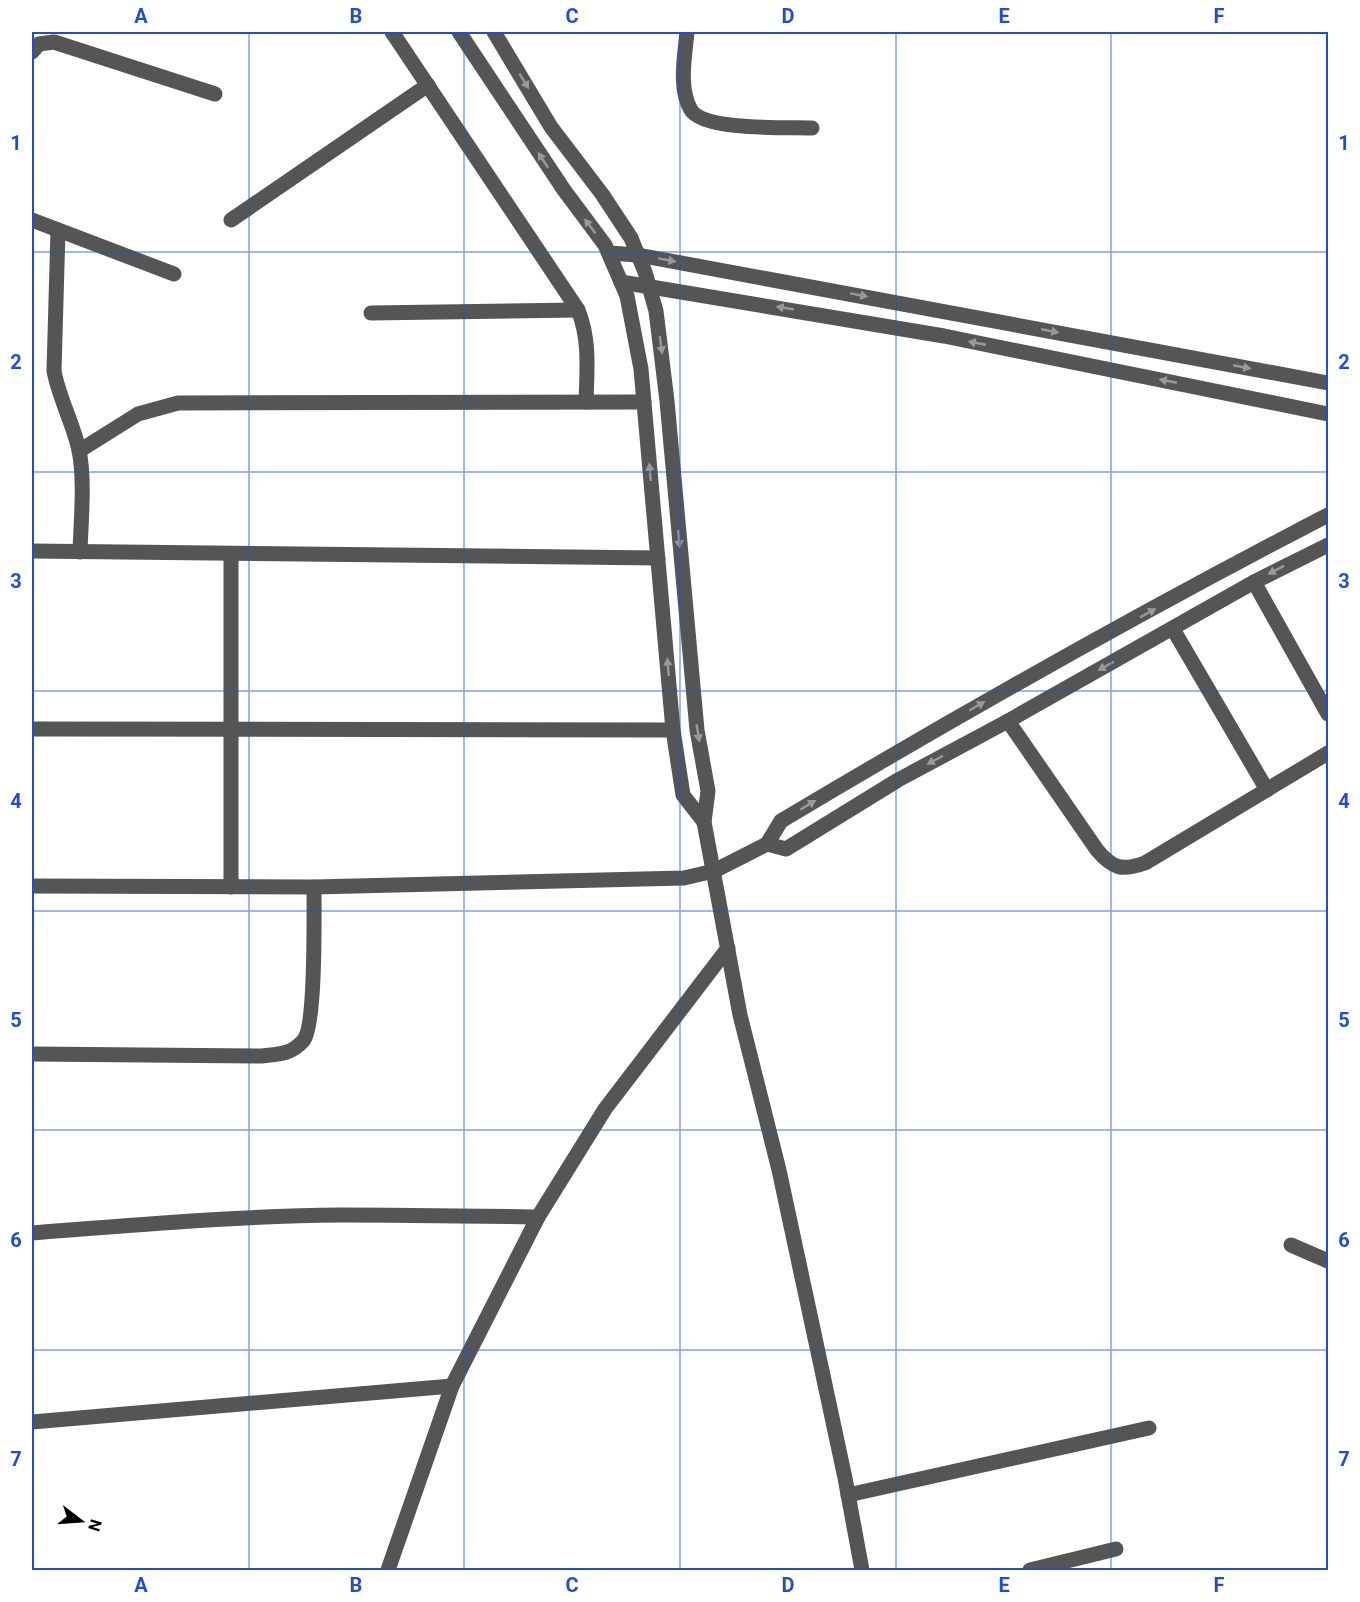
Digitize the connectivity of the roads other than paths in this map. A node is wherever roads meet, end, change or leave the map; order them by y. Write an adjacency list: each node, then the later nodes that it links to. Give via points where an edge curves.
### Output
1 (392, 32): 6 (street)
2 (459, 32): 12 (street, one-way to 2)
3 (494, 32): 13 (street, one-way to 13, via 551,127 602,194)
4 (687, 32): 8 (street, via 685,93 692,111 704,120 725,125)
5 (32, 52): 7 (street, via 39,44 54,42)
6 (428, 85): 10 (street); 17 (street)
7 (215, 94)
8 (812, 128)
9 (32, 220): 11 (street)
10 (231, 220)
11 (58, 230): 14 (street); 23 (street, via 54,371)
12 (609, 253): 13 (street); 15 (street)
13 (638, 255): 16 (street); 19 (street, one-way to 19)
14 (174, 274)
15 (621, 282): 16 (street); 21 (street, via 632,314)
16 (648, 285): 22 (street, one-way to 16, via 944,336); 39 (street, one-way to 39, via 662,353 697,730 708,791)
17 (578, 310): 18 (street); 20 (street, via 587,345)
18 (371, 313)
19 (1329, 383)
20 (586, 402): 21 (street); 23 (street, via 178,403 138,414)
21 (644, 402): 29 (street, one-way to 21)
22 (1329, 414)
23 (79, 451): 27 (street)
24 (1329, 515): 40 (street, one-way to 24, via 781,821 868,769)
25 (1329, 545): 30 (street, one-way to 30)
26 (32, 551): 27 (street)
27 (80, 552): 28 (street)
28 (231, 554): 29 (street); 35 (street)
29 (658, 558): 36 (street, one-way to 29)
30 (1254, 582): 31 (street); 32 (street)
31 (1173, 629): 33 (street, one-way to 33); 38 (street)
32 (1329, 714)
33 (1008, 721): 38 (street, via 1097,850 1117,867 1130,869 1145,863); 40 (street, one-way to 40, via 854,805 786,849)
34 (32, 729): 35 (street)
35 (231, 729): 36 (street); 43 (street)
36 (674, 730): 39 (street, via 683,795)
37 (1329, 753): 38 (street)
38 (1267, 790)
39 (704, 822): 41 (street)
40 (767, 844): 41 (street)
41 (714, 871): 44 (street, via 684,878); 45 (street)
42 (32, 886): 43 (street)
43 (231, 887): 44 (street)
44 (314, 888): 46 (street, via 311,1018 306,1039 289,1053)
45 (728, 948): 47 (street, via 605,1110); 54 (street)
46 (32, 1054)
47 (538, 1217): 48 (street, via 276,1217); 51 (street)
48 (32, 1233)
49 (1292, 1245): 50 (street)
50 (1329, 1262)
51 (452, 1386): 52 (street); 56 (street)
52 (32, 1422)
53 (1149, 1428): 54 (street)
54 (849, 1496): 57 (street)
55 (1116, 1549): 58 (street)
56 (388, 1570)
57 (862, 1570)
58 (1030, 1570)

